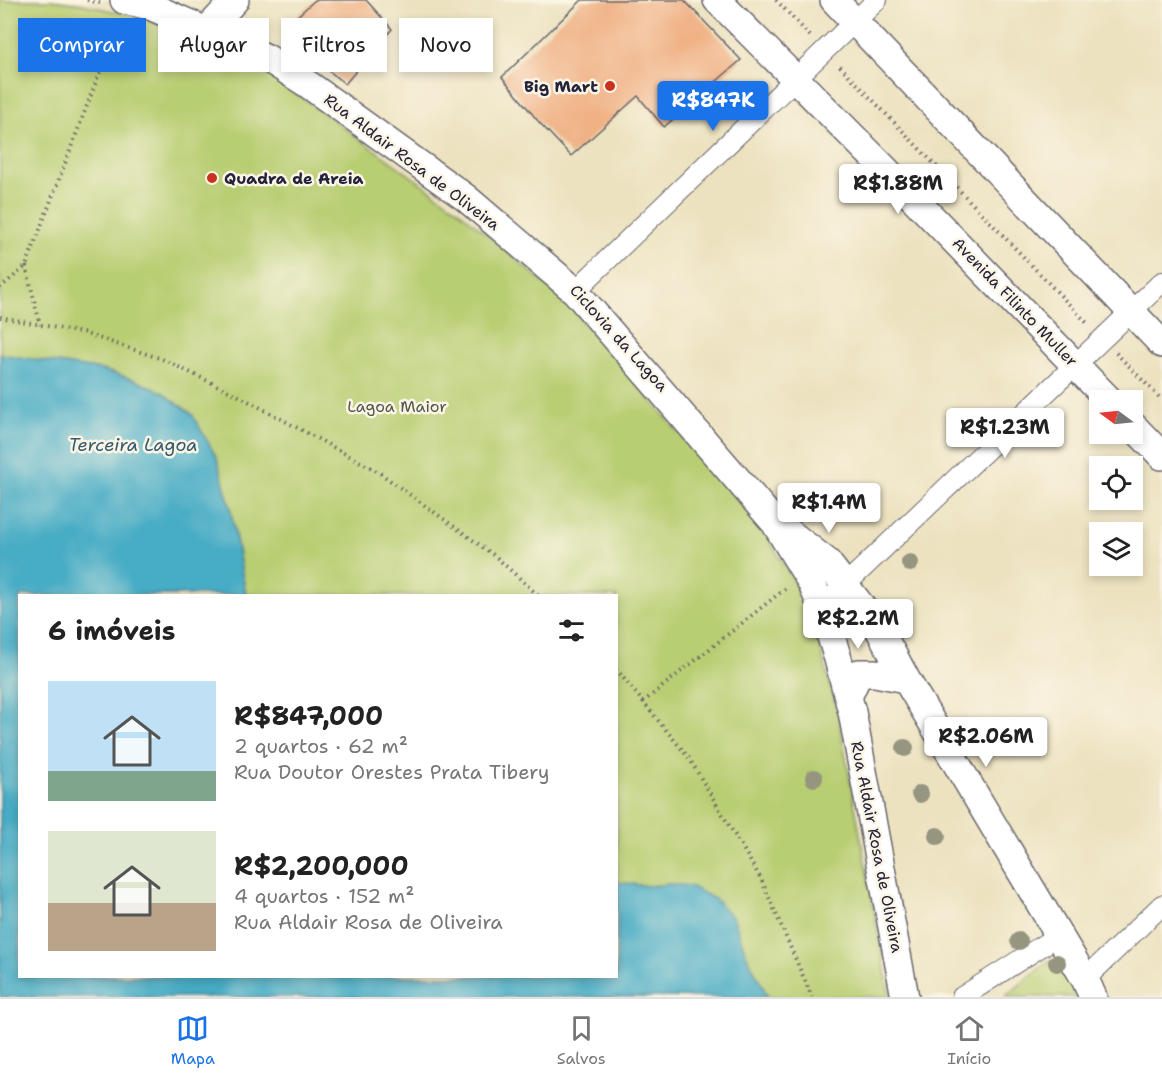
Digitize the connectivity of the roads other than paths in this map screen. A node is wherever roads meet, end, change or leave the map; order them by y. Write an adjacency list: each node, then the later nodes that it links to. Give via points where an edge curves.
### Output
1 (236, 0): 7 (street)
2 (717, 0): 10 (street, Avenida Filinto Muller)
3 (834, 0): 8 (street)
4 (877, 0): 8 (street)
5 (136, 3): 6 (street, Rua Aldair Rosa de Oliveira)
6 (172, 18)
7 (219, 18)
8 (855, 21): 10 (street); 13 (street)
9 (269, 58): 12 (street, Rua Aldair Rosa de Oliveira, via 466,198)
10 (795, 79): 12 (street); 15 (street, Avenida Filinto Muller)
11 (1162, 282): 13 (street)
12 (575, 291): 19 (street, Rua Aldair Rosa de Oliveira)
13 (1131, 312): 14 (street); 15 (street)
14 (1162, 344)
15 (1075, 365): 16 (street, Avenida Filinto Muller); 20 (street)
16 (1099, 390)
17 (1143, 436): 18 (street)
18 (1162, 456)
19 (775, 523): 20 (street, Rua Aldair Rosa de Oliveira, via 822,557); 21 (street, Rua Aldair Rosa de Oliveira)
20 (844, 586): 21 (street); 22 (street, Rua Aldair Rosa de Oliveira, via 879,629)
21 (822, 607): 23 (street, Rua Aldair Rosa de Oliveira)
22 (906, 679): 23 (street, via 875,672 859,673); 25 (street, Rua Aldair Rosa de Oliveira)
23 (848, 697): 27 (street, Rua Aldair Rosa de Oliveira)
24 (1162, 905): 26 (street)
25 (1059, 935): 26 (street, Rua Aldair Rosa de Oliveira); 28 (street)
26 (1089, 988)
27 (904, 997)
28 (962, 997)

